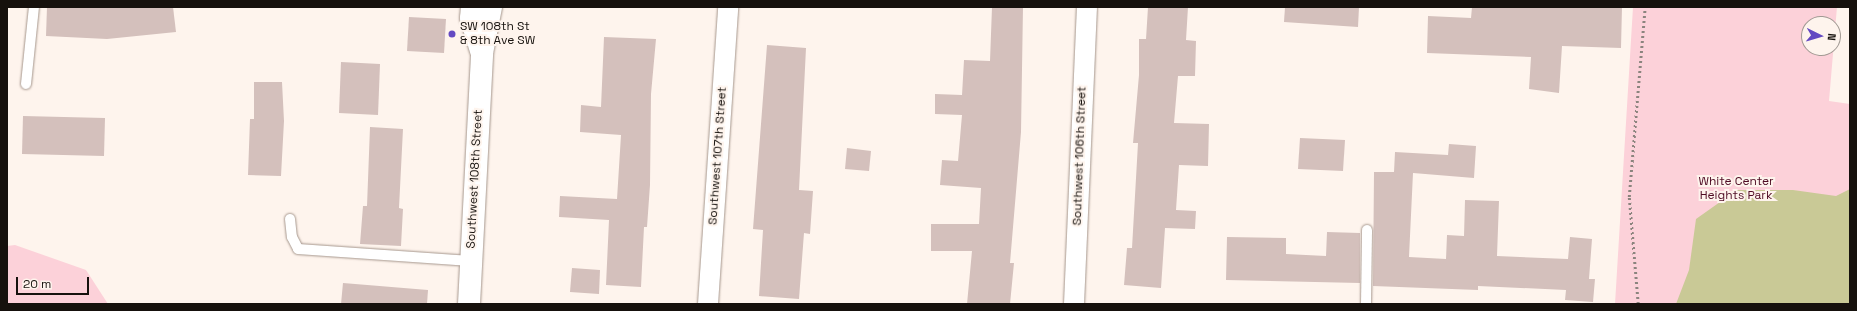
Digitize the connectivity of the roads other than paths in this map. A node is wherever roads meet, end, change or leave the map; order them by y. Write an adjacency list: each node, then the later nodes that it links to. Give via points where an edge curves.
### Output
1 (34, 7): 7 (lane)
2 (472, 7): 6 (street, Southwest 108th Street, via 471,18)
3 (491, 7): 6 (street, Southwest 108th Street)
4 (728, 7): 12 (street, Southwest 107th Street)
5 (1086, 7): 13 (street, Southwest 106th Street)
6 (482, 53): 10 (street, Southwest 108th Street)
7 (26, 84)
8 (290, 219): 10 (lane, via 292,237 298,249)
9 (1367, 230): 14 (lane)
10 (471, 261): 11 (street, Southwest 108th Street)
11 (469, 304)
12 (708, 304)
13 (1074, 304)
14 (1366, 304)

